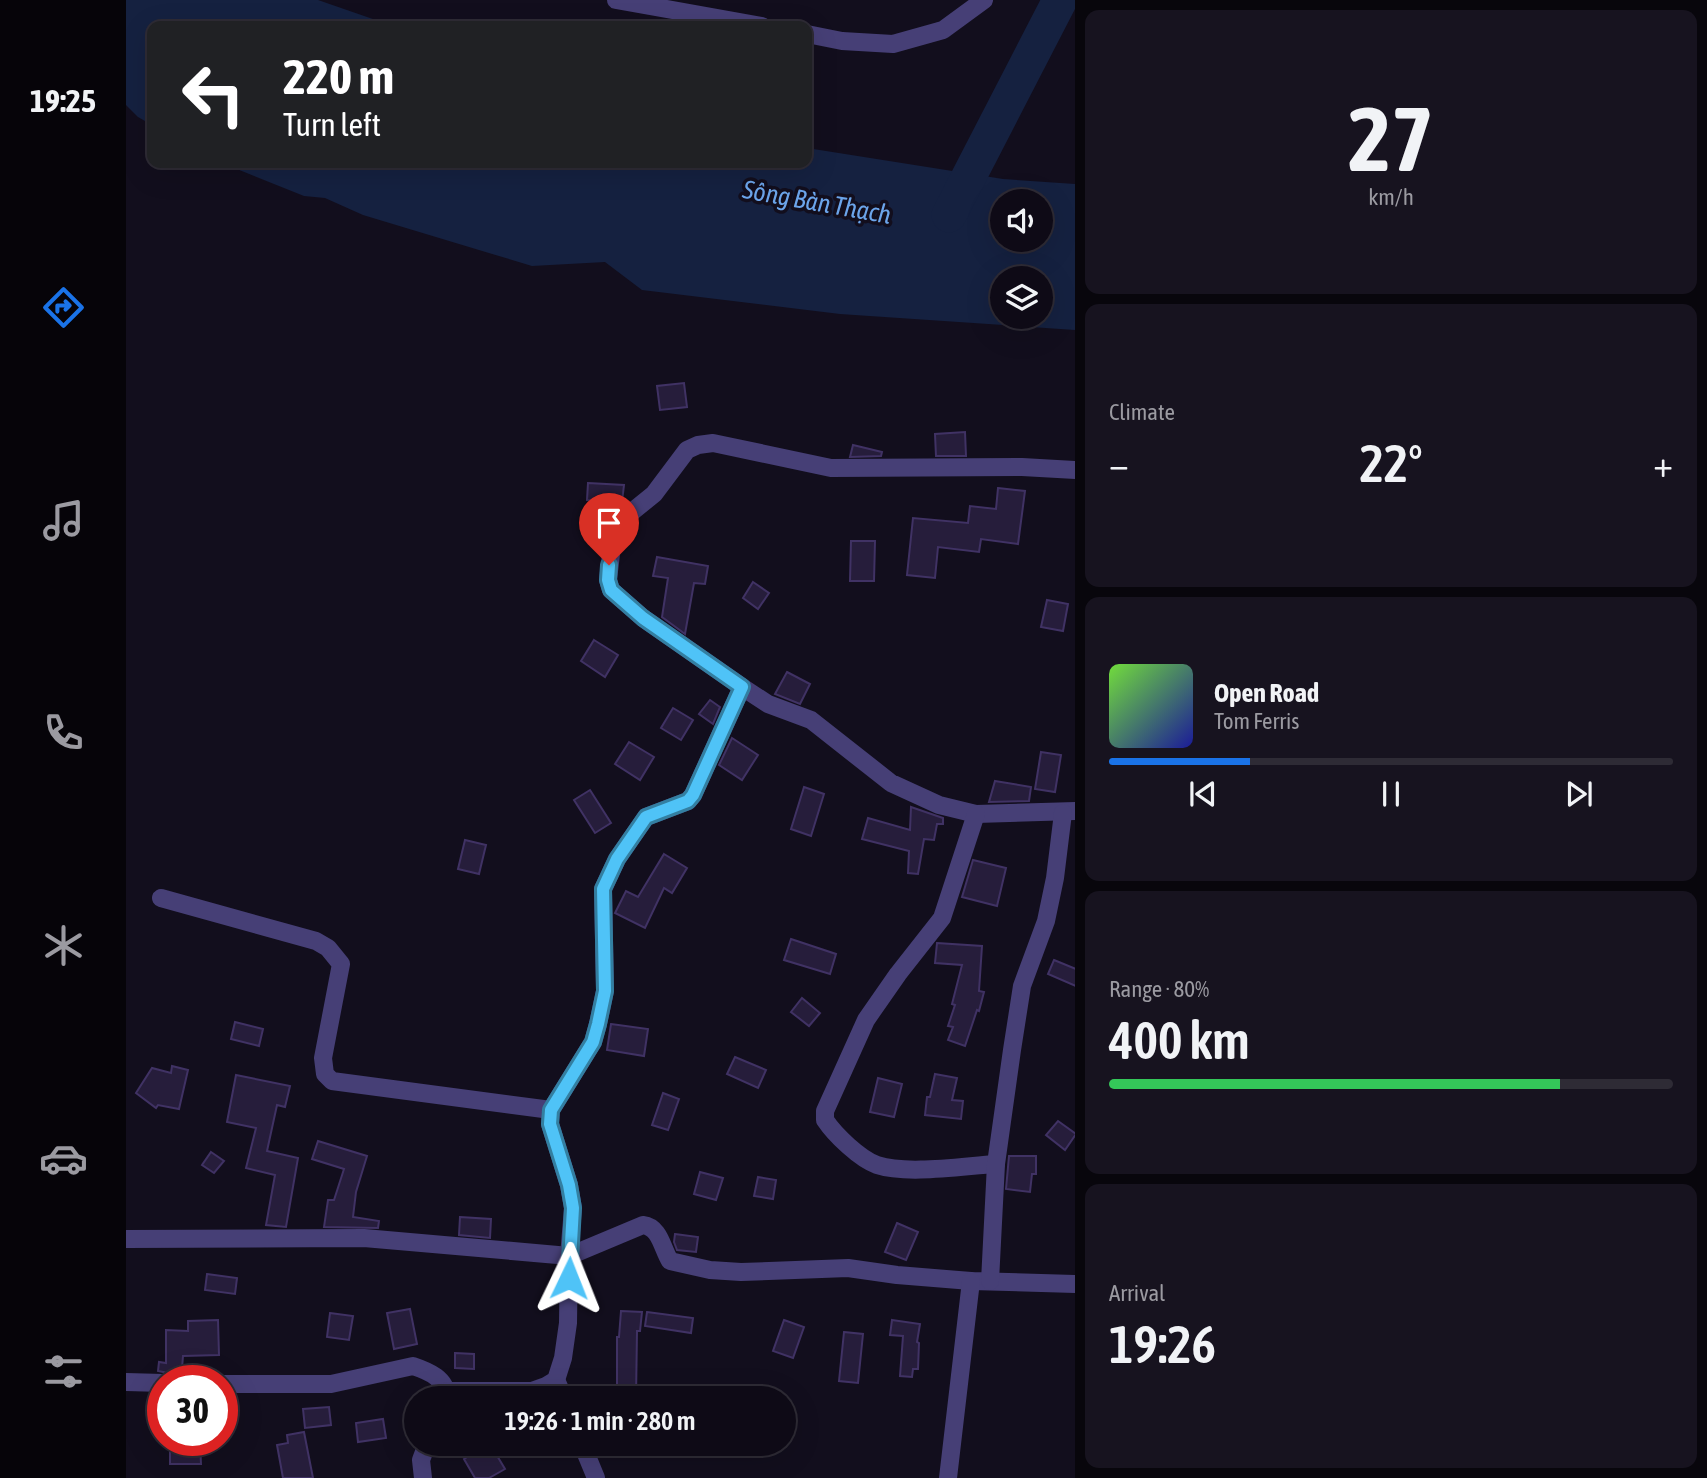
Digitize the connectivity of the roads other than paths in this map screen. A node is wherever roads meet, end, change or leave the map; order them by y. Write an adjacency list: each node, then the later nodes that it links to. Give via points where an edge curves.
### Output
1 (615, 0): 3 (street)
2 (984, 0): 4 (street, via 943,30 893,44)
3 (734, 21)
4 (812, 35)
5 (1075, 470): 6 (street, via 831,468 713,443 687,450 654,494 622,524 614,538 608,580 611,590 643,618)
6 (742, 687): 8 (street, via 768,704 810,720 891,783 939,805); 10 (street, via 693,795 646,817 607,878 603,889 605,991 598,1024 593,1042)
7 (1069, 812): 8 (street); 11 (street, via 1046,921 1022,986)
8 (976, 814): 11 (street, via 942,918 866,1020 825,1120 838,1138 874,1165 912,1169)
9 (161, 898): 10 (street, via 316,940 337,957 341,964 323,1058 325,1074 332,1081)
10 (551, 1110): 13 (street, via 550,1124 573,1208)
11 (996, 1164): 15 (street)
12 (126, 1238): 13 (street, via 364,1238)
13 (569, 1256): 14 (street, via 643,1225 656,1230 670,1261 710,1270 769,1273 848,1268); 17 (street, via 568,1323)
14 (971, 1281): 15 (street); 28 (street)
15 (990, 1281): 16 (street)
16 (1075, 1284)
17 (556, 1380): 22 (street); 23 (street)
18 (126, 1382): 19 (street)
19 (147, 1383)
20 (238, 1384): 21 (street, via 331,1384 413,1366 438,1378)
21 (442, 1386)
22 (547, 1386)
23 (559, 1386)
24 (422, 1456): 26 (street)
25 (587, 1456): 27 (street)
26 (423, 1478)
27 (596, 1478)
28 (948, 1478)

